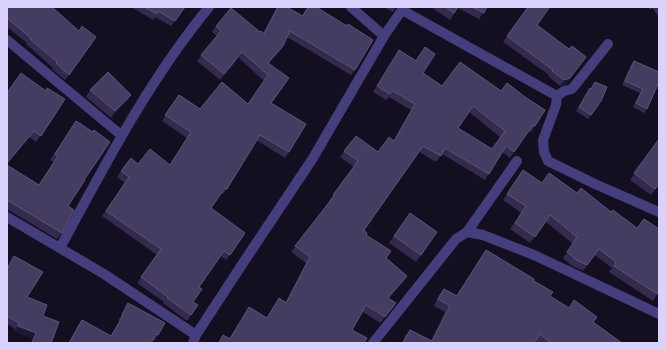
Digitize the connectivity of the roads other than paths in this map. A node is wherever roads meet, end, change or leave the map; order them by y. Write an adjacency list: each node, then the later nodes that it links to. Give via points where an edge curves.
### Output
1 (208, 7): 8 (street, via 185,36)
2 (351, 7): 4 (street)
3 (403, 9): 4 (street); 7 (street)
4 (384, 36): 15 (street, via 312,158)
5 (7, 40): 8 (street)
6 (608, 44): 7 (street, via 572,89)
7 (557, 96): 10 (street, via 543,140 548,161)
8 (121, 135): 13 (street)
9 (517, 161): 12 (street)
10 (659, 212)
11 (7, 217): 13 (street)
12 (467, 232): 14 (street, via 483,235 534,255); 16 (street, via 456,239)
13 (60, 248): 15 (street, via 104,274)
14 (659, 314)
15 (195, 339)
16 (372, 343)

